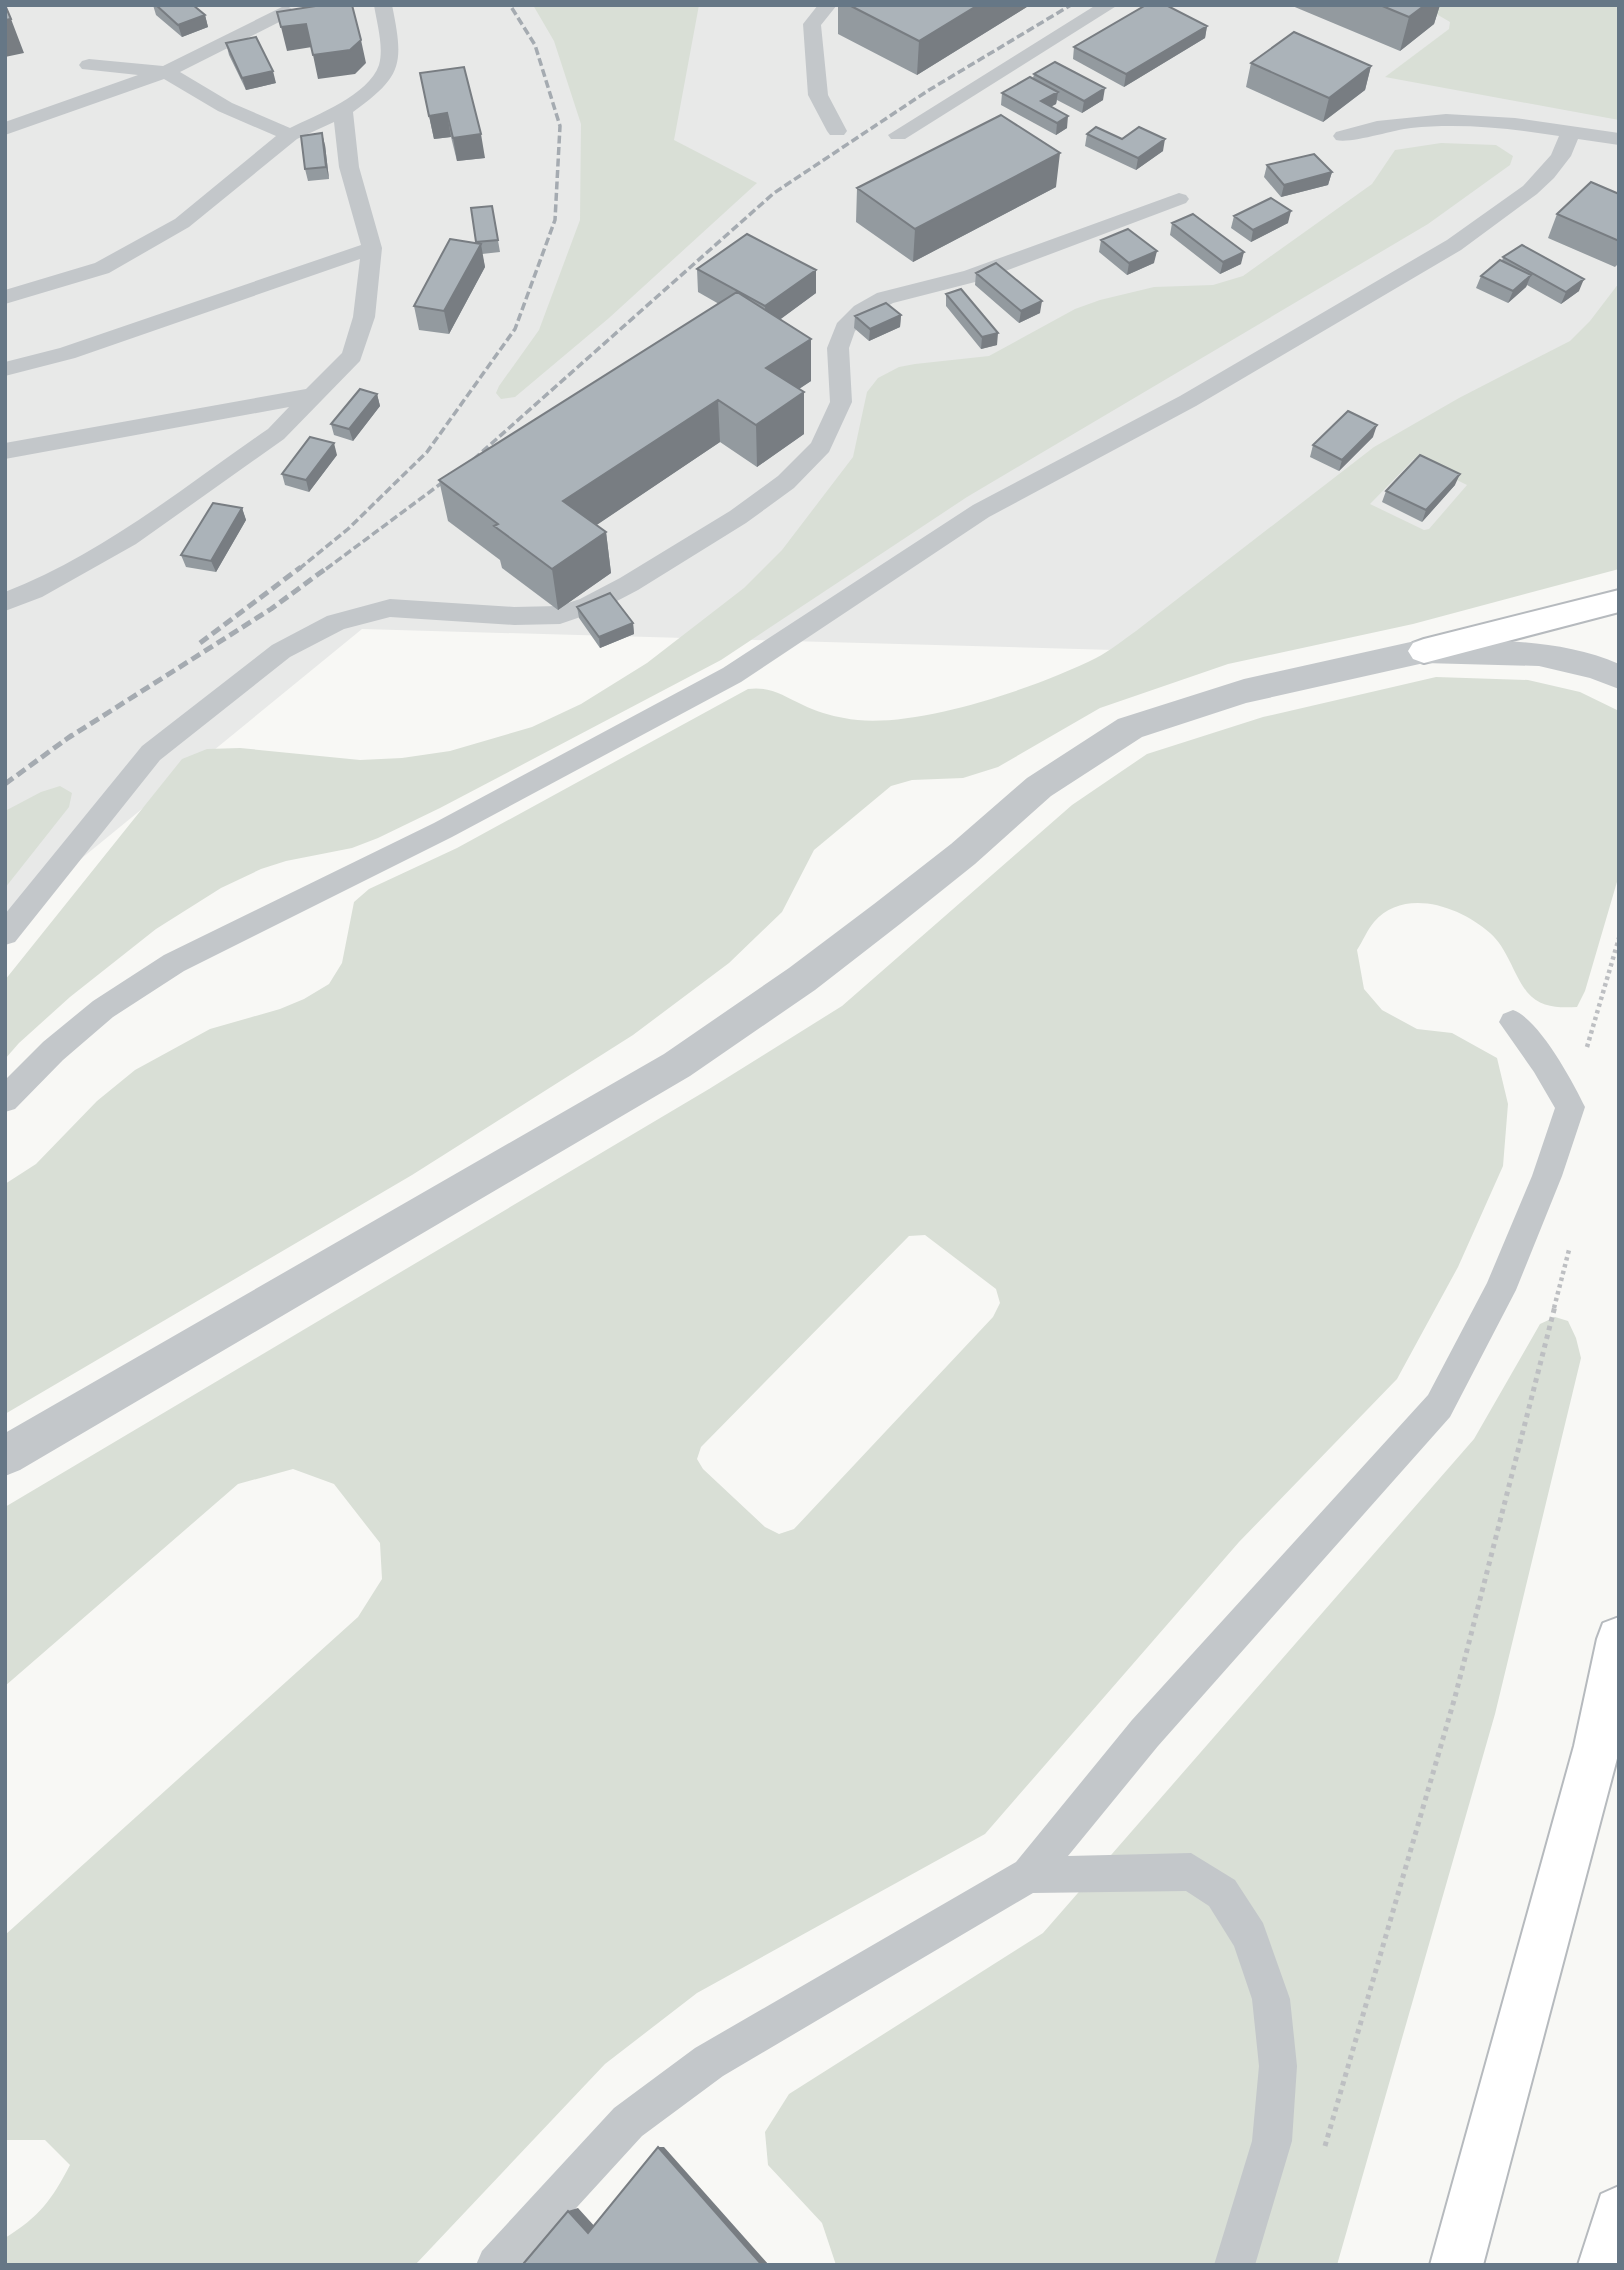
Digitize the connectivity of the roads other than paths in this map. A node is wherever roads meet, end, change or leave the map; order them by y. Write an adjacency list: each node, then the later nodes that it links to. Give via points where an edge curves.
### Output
1 (383, 5): 7 (lane, via 391,41 389,69 368,93)
2 (828, 5): 9 (lane, via 812,24 818,95)
3 (1110, 5): 12 (lane)
4 (286, 11): 6 (lane)
5 (89, 65): 6 (lane)
6 (166, 72): 8 (lane); 11 (lane, via 225,107)
7 (343, 110): 11 (lane); 16 (lane, via 349,167)
8 (5, 129)
9 (837, 131)
10 (1570, 132): 13 (lane, via 1470,119 1422,119); 14 (lane); 29 (lane, via 1561,156 1547,174 1454,245 1188,401 981,511 732,675 443,830 174,963 103,1009)
11 (290, 135): 17 (lane, via 182,223 102,268)
12 (898, 135)
13 (1343, 136)
14 (1619, 139)
15 (1179, 198): 27 (lane, via 971,275 885,298 862,311 845,328 838,348 841,402 821,447 786,482 738,517 619,590 560,615 390,608 336,622 281,651 151,753)
16 (372, 248): 18 (lane, via 67,353); 19 (lane, via 364,317 352,356)
17 (5, 297)
18 (5, 369)
19 (312, 396): 20 (lane); 21 (lane, via 276,434 128,538)
20 (5, 451)
21 (33, 590): 23 (lane); 24 (lane)
22 (1619, 601): 25 (main road)
23 (5, 602)
24 (5, 611)
25 (1424, 651): 26 (street, via 1539,654); 30 (street, via 1244,691 1130,728 1039,787 877,922 677,1065)
26 (1619, 677)
27 (5, 934)
28 (1513, 1021): 32 (lane, via 1570,1107 1500,1290 1439,1406 1145,1732)
29 (5, 1100)
30 (5, 1456)
31 (1619, 1639): 36 (main road, via 1597,1746)
32 (1029, 1875): 34 (lane, via 709,2062 628,2122); 35 (lane, via 1191,1872 1222,1893 1250,1936 1271,1999 1278,2066 1272,2141)
33 (1619, 2212): 37 (main road)
34 (496, 2265)
35 (1234, 2265)
36 (1457, 2265)
37 (1604, 2265)

